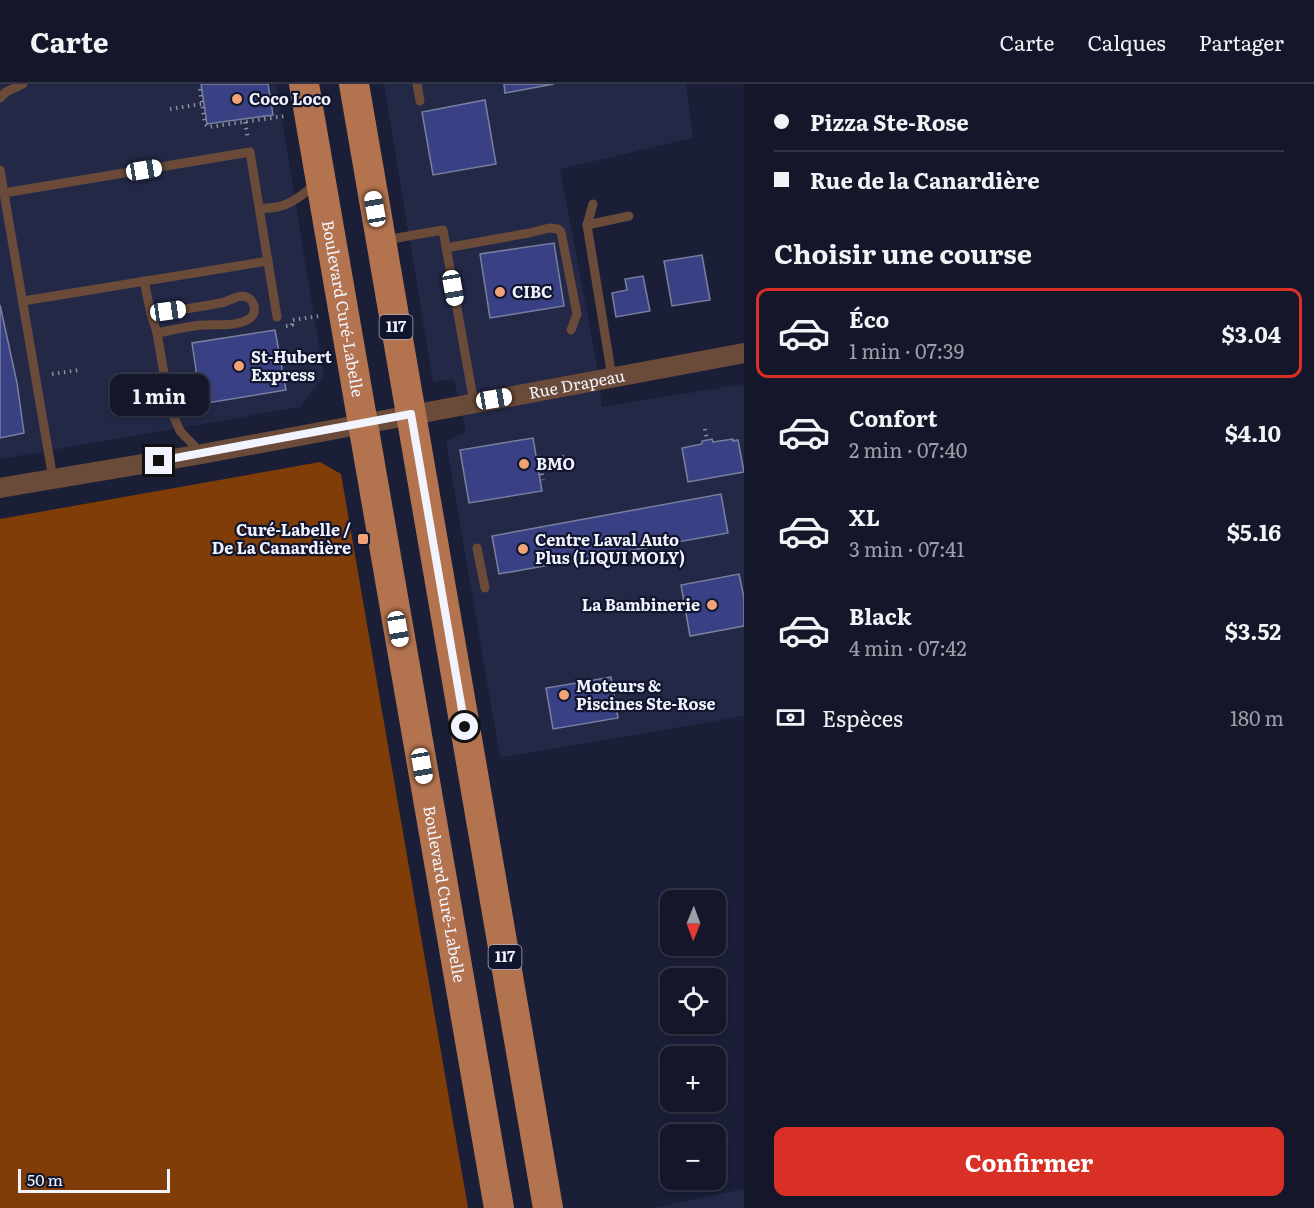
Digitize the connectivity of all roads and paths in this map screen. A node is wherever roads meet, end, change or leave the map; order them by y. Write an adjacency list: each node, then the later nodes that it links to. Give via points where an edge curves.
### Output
1 (22, 84): 6 (lane)
2 (304, 84): 12 (main road, Boulevard Curé-Labelle)
3 (354, 84): 18 (main road, 117)
4 (417, 84): 7 (lane)
5 (200, 89): 8 (path)
6 (0, 98)
7 (420, 101)
8 (202, 104): 9 (path); 10 (path, via 209,127)
9 (170, 110)
10 (289, 116)
11 (0, 170): 13 (lane)
12 (321, 181): 15 (lane, via 285,205); 33 (main road, Boulevard Curé-Labelle)
13 (4, 193): 15 (lane, via 250,152); 22 (lane)
14 (592, 204): 17 (lane)
15 (260, 208): 20 (lane)
16 (629, 216): 17 (lane)
17 (587, 225): 30 (lane)
18 (381, 240): 19 (lane, via 442,230); 32 (main road, 117)
19 (446, 248): 25 (lane, via 558,229 577,314); 31 (lane)
20 (268, 261): 21 (lane); 24 (lane)
21 (144, 281): 22 (lane); 23 (lane)
22 (23, 301): 38 (lane)
23 (151, 314): 26 (lane); 26 (lane, via 242,296 254,303 254,313 247,320)
24 (278, 317)
25 (571, 330)
26 (158, 333): 36 (lane, via 170,408 184,437)
27 (744, 353): 30 (street, Rue Drapeau)
28 (80, 370): 29 (path)
29 (52, 374)
30 (612, 377): 31 (street, Rue Drapeau)
31 (474, 403): 32 (street, Rue Drapeau)
32 (411, 414): 33 (street, Rue Drapeau); 44 (main road, 117)
33 (362, 424): 36 (street, Rue Drapeau); 43 (main road, Boulevard Curé-Labelle)
34 (705, 429): 35 (path)
35 (707, 440)
36 (202, 454): 38 (street, Rue Drapeau)
37 (568, 456): 39 (path, via 539,459)
38 (53, 479): 40 (street, Rue Drapeau)
39 (543, 480)
40 (0, 488)
41 (477, 548): 42 (lane)
42 (484, 588)
43 (499, 1208)
44 (548, 1208)

